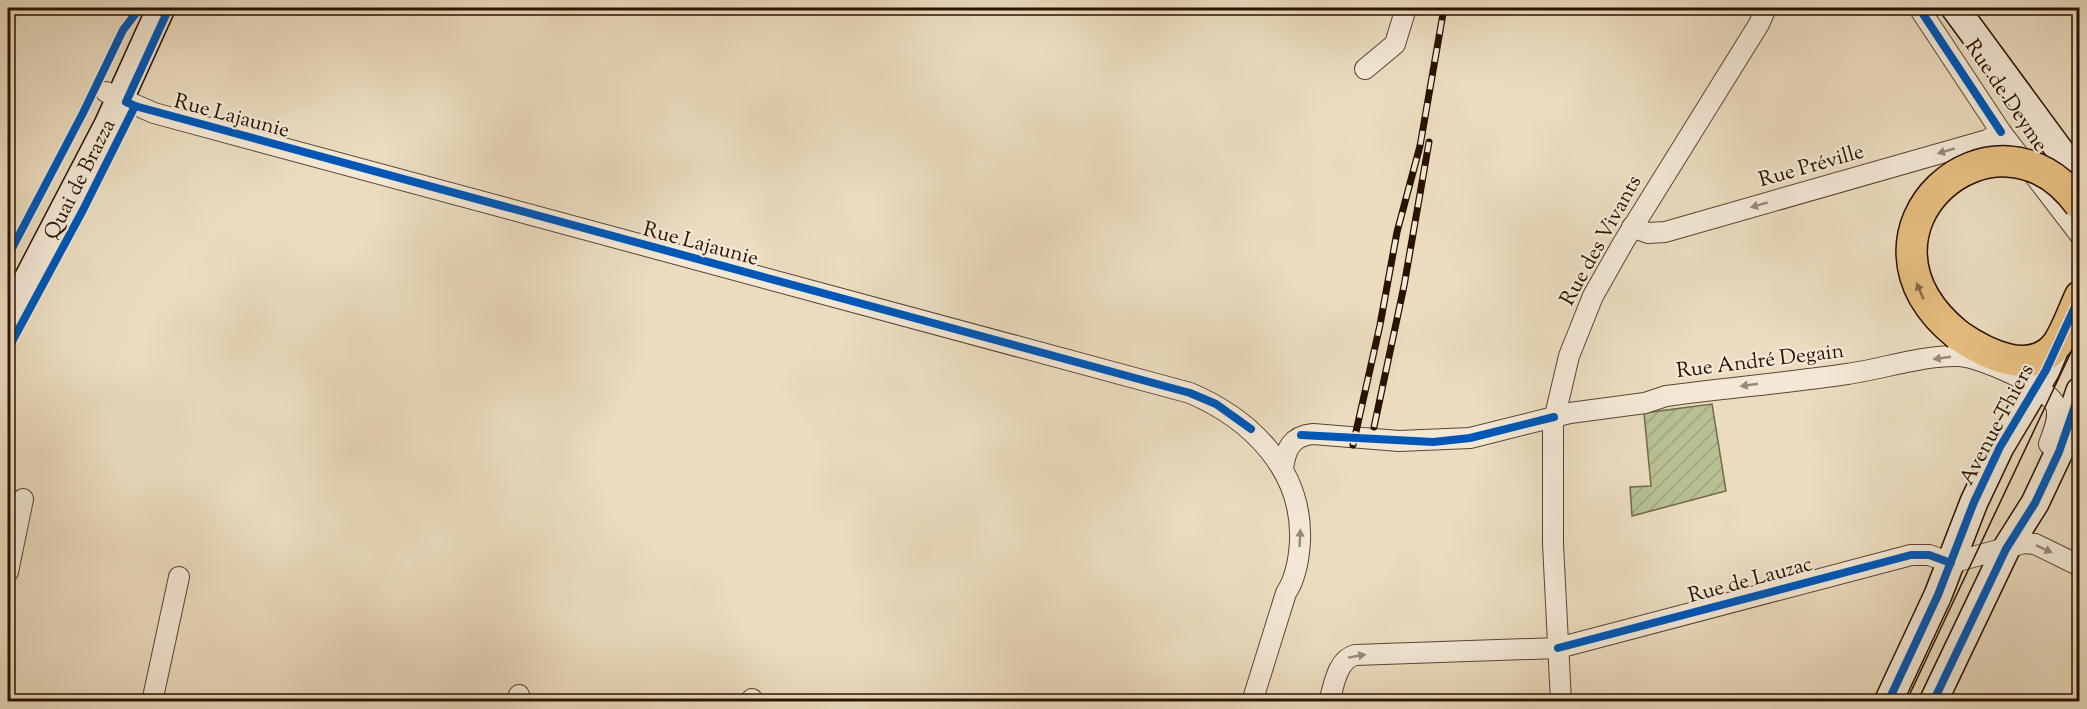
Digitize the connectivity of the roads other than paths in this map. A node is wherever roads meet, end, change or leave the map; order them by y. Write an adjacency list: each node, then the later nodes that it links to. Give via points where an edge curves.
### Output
1 (149, 8): 8 (main road, Quai de Brazza)
2 (160, 8): 8 (main road, Quai de Brazza)
3 (1406, 8): 7 (street, via 1395,44)
4 (1766, 8): 12 (street, Rue des Vivants)
5 (1922, 8): 9 (street, Rue de Deyme)
6 (1955, 8): 10 (main road)
7 (1365, 69)
8 (120, 99): 14 (main road, Quai de Brazza); 16 (main road, Quai de Brazza); 22 (street, Rue Lajaunie, via 1190,393 1237,417)
9 (2001, 132): 12 (street, Rue Préville, one-way to 12, via 1976,143 1665,232 1648,233); 13 (street, Rue de Deyme)
10 (2079, 178)
11 (2079, 205): 18 (main road, one-way to 11, bridge, via 1940,321 1923,298 1911,258 1916,220 1934,191 1963,170 1982,164 2018,163 2048,173 2062,183)
12 (1632, 228): 21 (street, Rue des Vivants, via 1593,296 1569,356)
13 (2079, 235)
14 (8, 281)
15 (2079, 296): 17 (main road, Avenue Thiers)
16 (8, 317)
17 (2057, 344): 18 (main road, via 2031,359); 20 (main road, Avenue Thiers)
18 (1981, 355): 20 (street, Rue André Degain); 21 (street, Rue André Degain, one-way to 21, via 1666,396 1645,403)
19 (2079, 391): 24 (main road, via 2059,452 2035,503)
20 (2029, 398): 24 (street, via 1976,528 1977,542); 24 (street, Rue André Degain, via 2054,403 2056,424); 25 (main road, Avenue Thiers, via 1974,502)
21 (1554, 417): 22 (street, Rue André Degain, via 1470,438 1432,441 1301,435 1287,449); 29 (street, Rue des Vivants, via 1553,544)
22 (1283, 468): 31 (street, Rue Lajaunie, one-way to 22, via 1299,556 1296,500)
23 (23, 499): 27 (street)
24 (2000, 551): 25 (street); 26 (street, one-way to 26, via 2024,543 2035,544); 35 (main road)
25 (1952, 563): 29 (street, Rue de Lauzac, via 1929,555 1911,555); 34 (main road, Avenue Thiers)
26 (2079, 566)
27 (8, 572)
28 (179, 577): 30 (street)
29 (1558, 648): 32 (street, Rue de Lauzac, one-way to 29, via 1342,663 1355,655); 33 (street, Rue des Vivants)
30 (153, 702)
31 (1252, 702)
32 (1329, 702)
33 (1561, 702)
34 (1888, 702)
35 (1933, 702)

